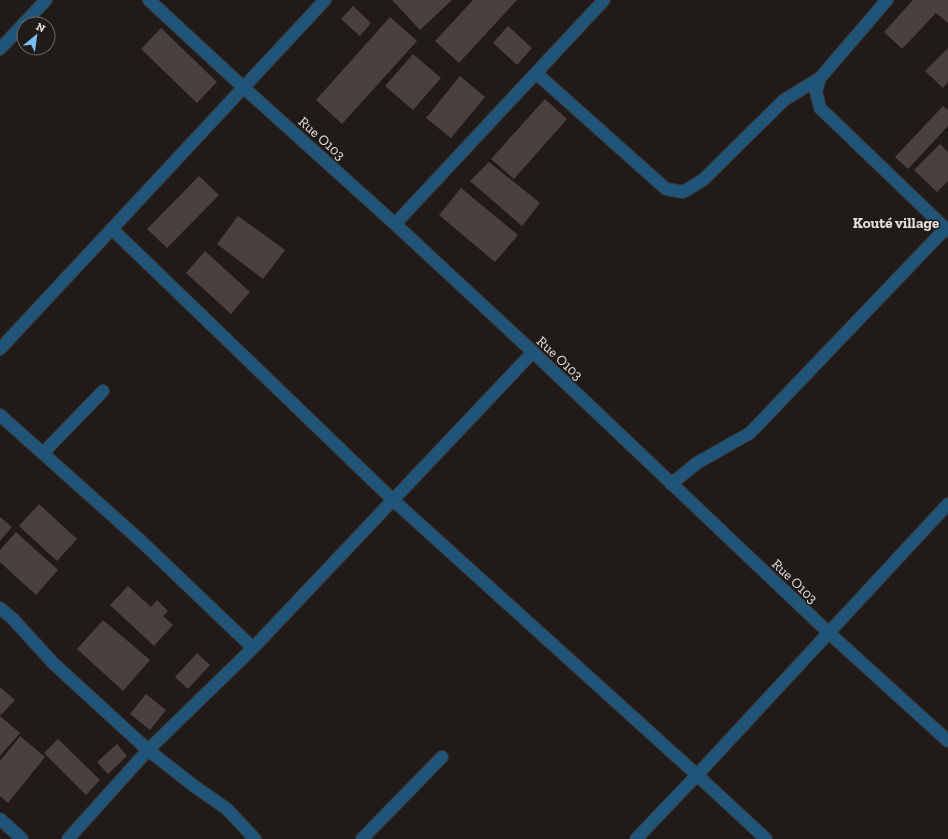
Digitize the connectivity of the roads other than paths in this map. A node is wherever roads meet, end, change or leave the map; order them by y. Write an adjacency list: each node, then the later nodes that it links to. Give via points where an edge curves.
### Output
1 (46, 0): 6 (street)
2 (149, 0): 9 (street, Rue O103)
3 (325, 0): 9 (street)
4 (604, 0): 7 (street)
5 (887, 0): 8 (street)
6 (0, 49)
7 (536, 73): 8 (street, via 666,189 683,192 703,180 784,100); 10 (street)
8 (820, 78): 12 (street, via 816,91 820,108)
9 (243, 87): 10 (street, Rue O103); 11 (street)
10 (395, 224): 14 (street, Rue O103)
11 (112, 229): 13 (street); 19 (street)
12 (947, 229): 18 (street, via 750,433 697,463)
13 (0, 349)
14 (533, 352): 18 (street, Rue O103); 19 (street)
15 (104, 391): 17 (street)
16 (0, 415): 17 (street)
17 (43, 453): 23 (street, via 142,542)
18 (671, 484): 22 (street, Rue O103)
19 (393, 500): 23 (street); 27 (street)
20 (948, 504): 22 (street)
21 (0, 608): 25 (street, via 53,663)
22 (828, 633): 24 (street, Rue O103); 27 (street)
23 (253, 648): 25 (street)
24 (948, 740)
25 (148, 750): 30 (street); 31 (street, via 226,809)
26 (442, 757): 32 (street)
27 (697, 775): 33 (street); 34 (street)
28 (0, 819): 29 (street)
29 (22, 839)
30 (68, 839)
31 (255, 839)
32 (362, 839)
33 (636, 839)
34 (766, 839)

